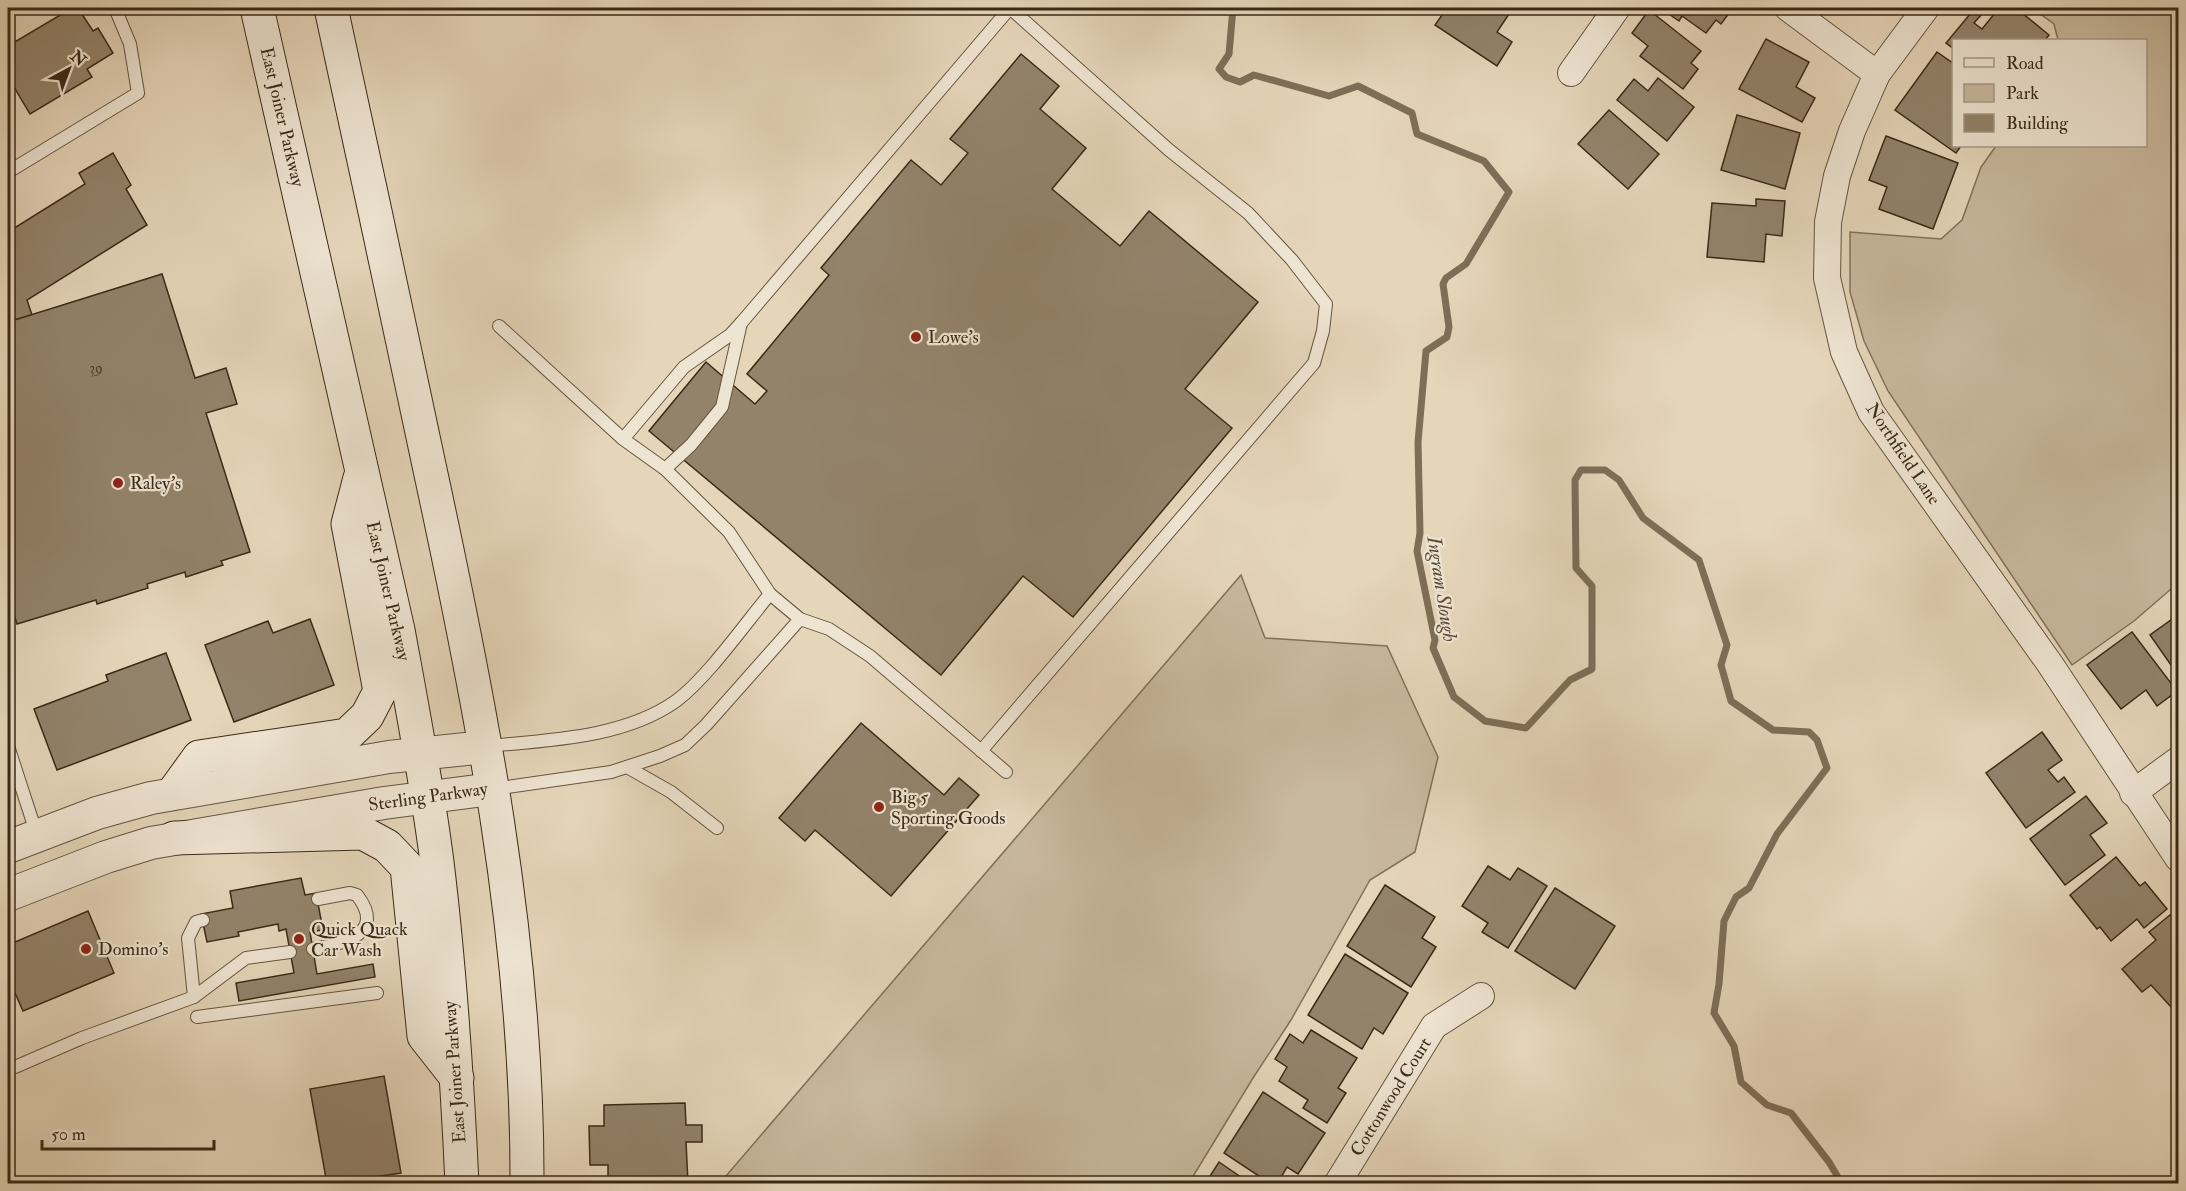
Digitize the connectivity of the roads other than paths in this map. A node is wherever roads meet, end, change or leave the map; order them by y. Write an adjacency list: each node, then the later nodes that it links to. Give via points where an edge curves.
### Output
1 (115, 8): 10 (lane, via 129,44 138,93)
2 (257, 8): 15 (main road, East Joiner Parkway)
3 (331, 8): 19 (main road, via 461,613)
4 (1010, 8): 11 (lane); 20 (lane, via 1169,150 1248,213 1326,304 1314,363)
5 (1617, 8): 8 (street)
6 (1788, 8): 9 (street)
7 (1926, 8): 9 (street, Northfield Lane)
8 (1571, 73)
9 (1877, 74): 27 (street, Northfield Lane, via 1852,130 1828,222 1827,278 1845,352 1871,412 2049,664)
10 (8, 172)
11 (742, 322): 13 (lane, via 684,367); 14 (lane, via 722,406 691,445)
12 (499, 326): 13 (lane)
13 (623, 438): 14 (lane)
14 (665, 469): 16 (lane, via 729,532)
15 (362, 474): 21 (main road, East Joiner Parkway, via 398,630); 26 (main road, via 348,524 380,692 367,716 347,735 199,757)
16 (770, 594): 17 (lane); 19 (lane, via 701,676 676,700 641,719 598,732)
17 (800, 618): 20 (lane, via 829,629 870,656); 23 (lane, Sterling Parkway, via 685,745)
18 (8, 746): 30 (lane)
19 (486, 747): 21 (street); 25 (main road)
20 (981, 751): 24 (lane)
21 (420, 754): 26 (street); 28 (main road, East Joiner Parkway)
22 (2178, 760): 27 (street)
23 (627, 767): 25 (lane, Sterling Parkway); 29 (lane, via 671,792)
24 (1006, 772)
25 (492, 789): 28 (street, Sterling Parkway); 46 (main road, via 507,888 520,1029)
26 (173, 793): 30 (street, via 97,813)
27 (2133, 793): 33 (street, Northfield Lane)
28 (427, 797): 31 (street, Sterling Parkway); 44 (main road, East Joiner Parkway, via 444,926)
29 (717, 828)
30 (37, 836): 32 (street)
31 (174, 838): 34 (street, Sterling Parkway, via 106,857); 44 (main road, via 363,834 387,846 407,867 424,1036)
32 (8, 847)
33 (2178, 858)
34 (8, 895)
35 (318, 899): 37 (lane, via 357,895 367,914 365,927 357,937)
36 (203, 920): 41 (lane, via 196,922 188,938)
37 (313, 949)
38 (290, 952): 41 (lane, via 246,958)
39 (377, 993): 42 (lane)
40 (1480, 996): 47 (street, Cottonwood Court, via 1434,1026)
41 (194, 997): 43 (lane)
42 (197, 1017)
43 (8, 1070)
44 (457, 1078): 45 (main road, East Joiner Parkway)
45 (462, 1184)
46 (526, 1184)
47 (1337, 1184)

